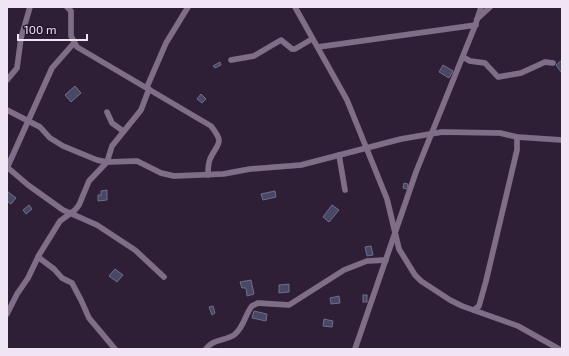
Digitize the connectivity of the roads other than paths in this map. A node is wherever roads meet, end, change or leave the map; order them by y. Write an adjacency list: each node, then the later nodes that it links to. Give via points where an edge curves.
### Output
1 (30, 7): 15 (street, via 21,38 17,68)
2 (67, 7): 9 (street, via 71,11 71,36)
3 (188, 7): 14 (street)
4 (295, 7): 8 (street)
5 (481, 7): 7 (street)
6 (490, 7): 7 (street)
7 (476, 22): 10 (street); 11 (street)
8 (312, 39): 10 (street); 12 (street, via 295,49 281,40 254,56)
9 (74, 43): 16 (street); 20 (street, via 52,68)
10 (318, 47): 25 (street, via 347,100)
11 (463, 57): 13 (street, via 470,61 485,63 498,77 521,73 545,62); 22 (street)
12 (231, 60)
13 (553, 62)
14 (150, 77): 16 (street); 17 (street)
15 (7, 80)
16 (136, 81): 17 (street)
17 (148, 88): 21 (street, via 141,110); 29 (street, via 202,119 215,131 219,138 219,146 210,159)
18 (7, 110): 20 (street)
19 (107, 112): 21 (street, via 112,123)
20 (29, 121): 27 (street, via 63,146); 28 (street)
21 (123, 131): 27 (street, via 112,146)
22 (432, 134): 23 (street, via 485,133); 25 (street, via 401,139); 32 (street)
23 (517, 137): 24 (street); 36 (street, via 517,150)
24 (562, 140)
25 (365, 150): 26 (street); 32 (street, via 392,215)
26 (339, 155): 29 (street, via 301,165); 30 (street)
27 (107, 162): 29 (street, via 141,162 161,174); 31 (street, via 89,181 79,205)
28 (7, 168): 31 (street)
29 (208, 175)
30 (345, 190)
31 (70, 214): 33 (street, via 60,221); 35 (street, via 97,225 135,250)
32 (394, 236): 34 (street); 36 (street, via 405,261 421,281 446,297)
33 (38, 257): 37 (street); 38 (street, via 62,278 72,283 89,318)
34 (386, 260): 39 (street, via 367,261 344,270 289,305 252,306 234,335 213,343); 40 (street)
35 (164, 277)
36 (476, 308): 41 (street, via 518,326)
37 (7, 314)
38 (115, 349)
39 (206, 349)
40 (355, 349)
41 (559, 349)

